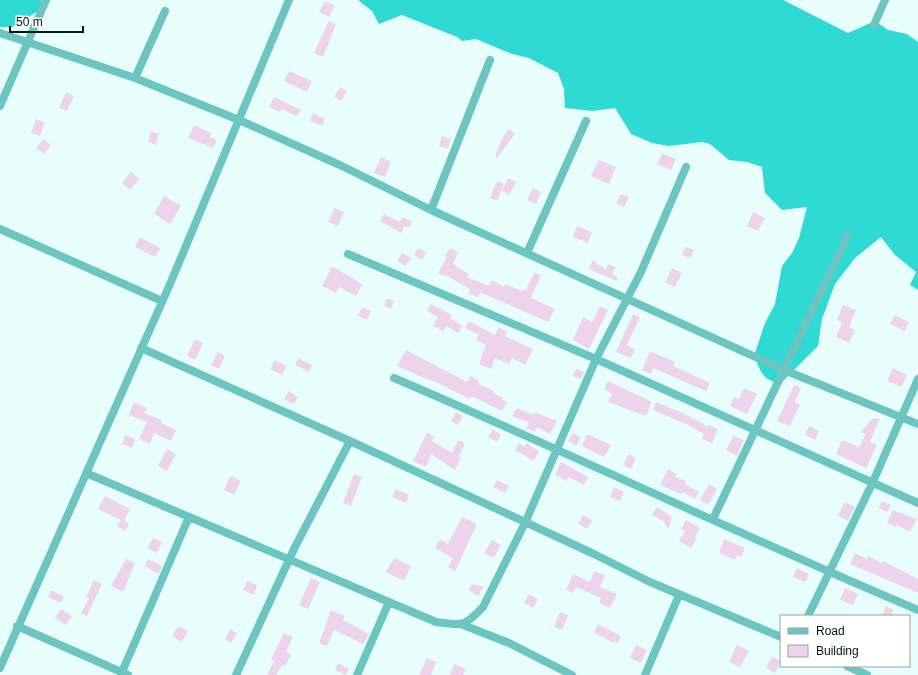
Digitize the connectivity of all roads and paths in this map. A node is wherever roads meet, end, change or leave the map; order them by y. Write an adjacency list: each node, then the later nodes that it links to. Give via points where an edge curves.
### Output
1 (46, 0): 7 (street)
2 (289, 0): 11 (street)
3 (885, 0): 5 (street)
4 (164, 11): 9 (street)
5 (874, 25)
6 (0, 33): 7 (street)
7 (28, 43): 9 (street); 10 (street)
8 (490, 60): 14 (street)
9 (135, 78): 11 (street)
10 (0, 106)
11 (239, 120): 14 (street, via 342,166); 20 (street)
12 (586, 121): 17 (street)
13 (686, 167): 19 (street, via 641,272)
14 (431, 210): 17 (street)
15 (0, 229): 20 (street)
16 (848, 236): 23 (street)
17 (527, 253): 19 (street)
18 (348, 254): 22 (street)
19 (627, 298): 22 (street); 23 (street)
20 (162, 301): 21 (street)
21 (141, 348): 29 (street); 31 (street)
22 (596, 359): 28 (street); 30 (street)
23 (784, 370): 26 (street); 28 (street)
24 (394, 378): 30 (street)
25 (918, 379): 26 (street)
26 (900, 417): 27 (street); 32 (street)
27 (918, 424)
28 (756, 430): 32 (street); 35 (street)
29 (350, 441): 36 (street); 37 (street)
30 (557, 448): 35 (street); 36 (street)
31 (86, 474): 34 (street); 44 (street)
32 (872, 484): 33 (street); 38 (street)
33 (918, 503)
34 (189, 517): 37 (street); 48 (street)
35 (713, 519): 38 (street)
36 (525, 523): 39 (street); 43 (street, via 483,608)
37 (289, 560): 40 (street); 49 (street)
38 (830, 573): 41 (street); 42 (street)
39 (679, 595): 45 (street); 52 (street)
40 (389, 602): 43 (street, via 436,622); 50 (street)
41 (918, 610)
42 (809, 615)
43 (463, 625): 51 (street, via 509,643)
44 (17, 626): 47 (street); 48 (street)
45 (780, 637)
46 (848, 667): 53 (street)
47 (0, 668)
48 (125, 674)
49 (236, 675)
50 (357, 675)
51 (572, 675)
52 (645, 675)
53 (867, 675)

